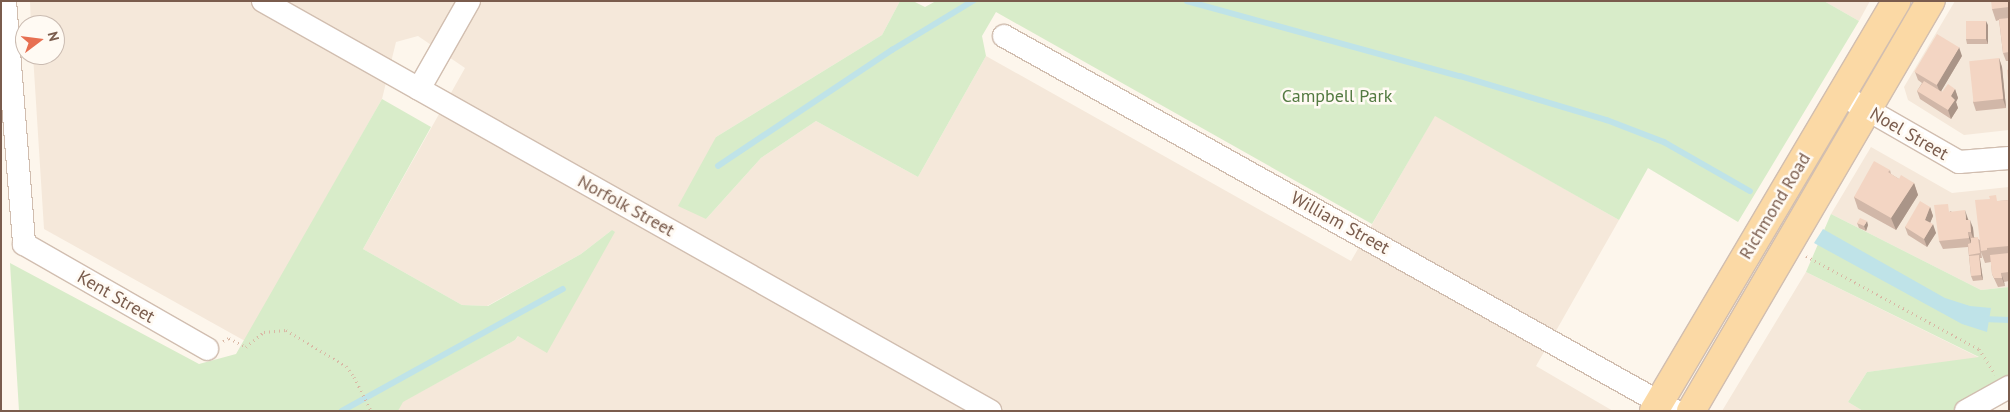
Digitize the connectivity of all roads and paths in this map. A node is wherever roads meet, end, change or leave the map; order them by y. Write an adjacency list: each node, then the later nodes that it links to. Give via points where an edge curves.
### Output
1 (5, 1): 12 (street, Kent Street, via 24,244)
2 (263, 1): 7 (street, Norfolk Street)
3 (469, 1): 7 (street)
4 (1896, 1): 8 (main road, Richmond Road)
5 (1931, 1): 9 (main road, Richmond Road)
6 (1004, 36): 14 (street, William Street)
7 (419, 89): 16 (street, Norfolk Street)
8 (1842, 94): 9 (street, Noel Street); 14 (main road, Richmond Road)
9 (1867, 110): 10 (street, Noel Street, via 1959,162); 17 (main road, Richmond Road)
10 (2009, 158)
11 (1802, 254): 13 (path, via 1979,349)
12 (207, 349): 15 (path, via 229,338 246,347 264,332 286,330 346,366)
13 (2003, 383): 18 (street)
14 (1663, 408)
15 (371, 411)
16 (990, 411)
17 (1691, 411)
18 (1966, 411)

